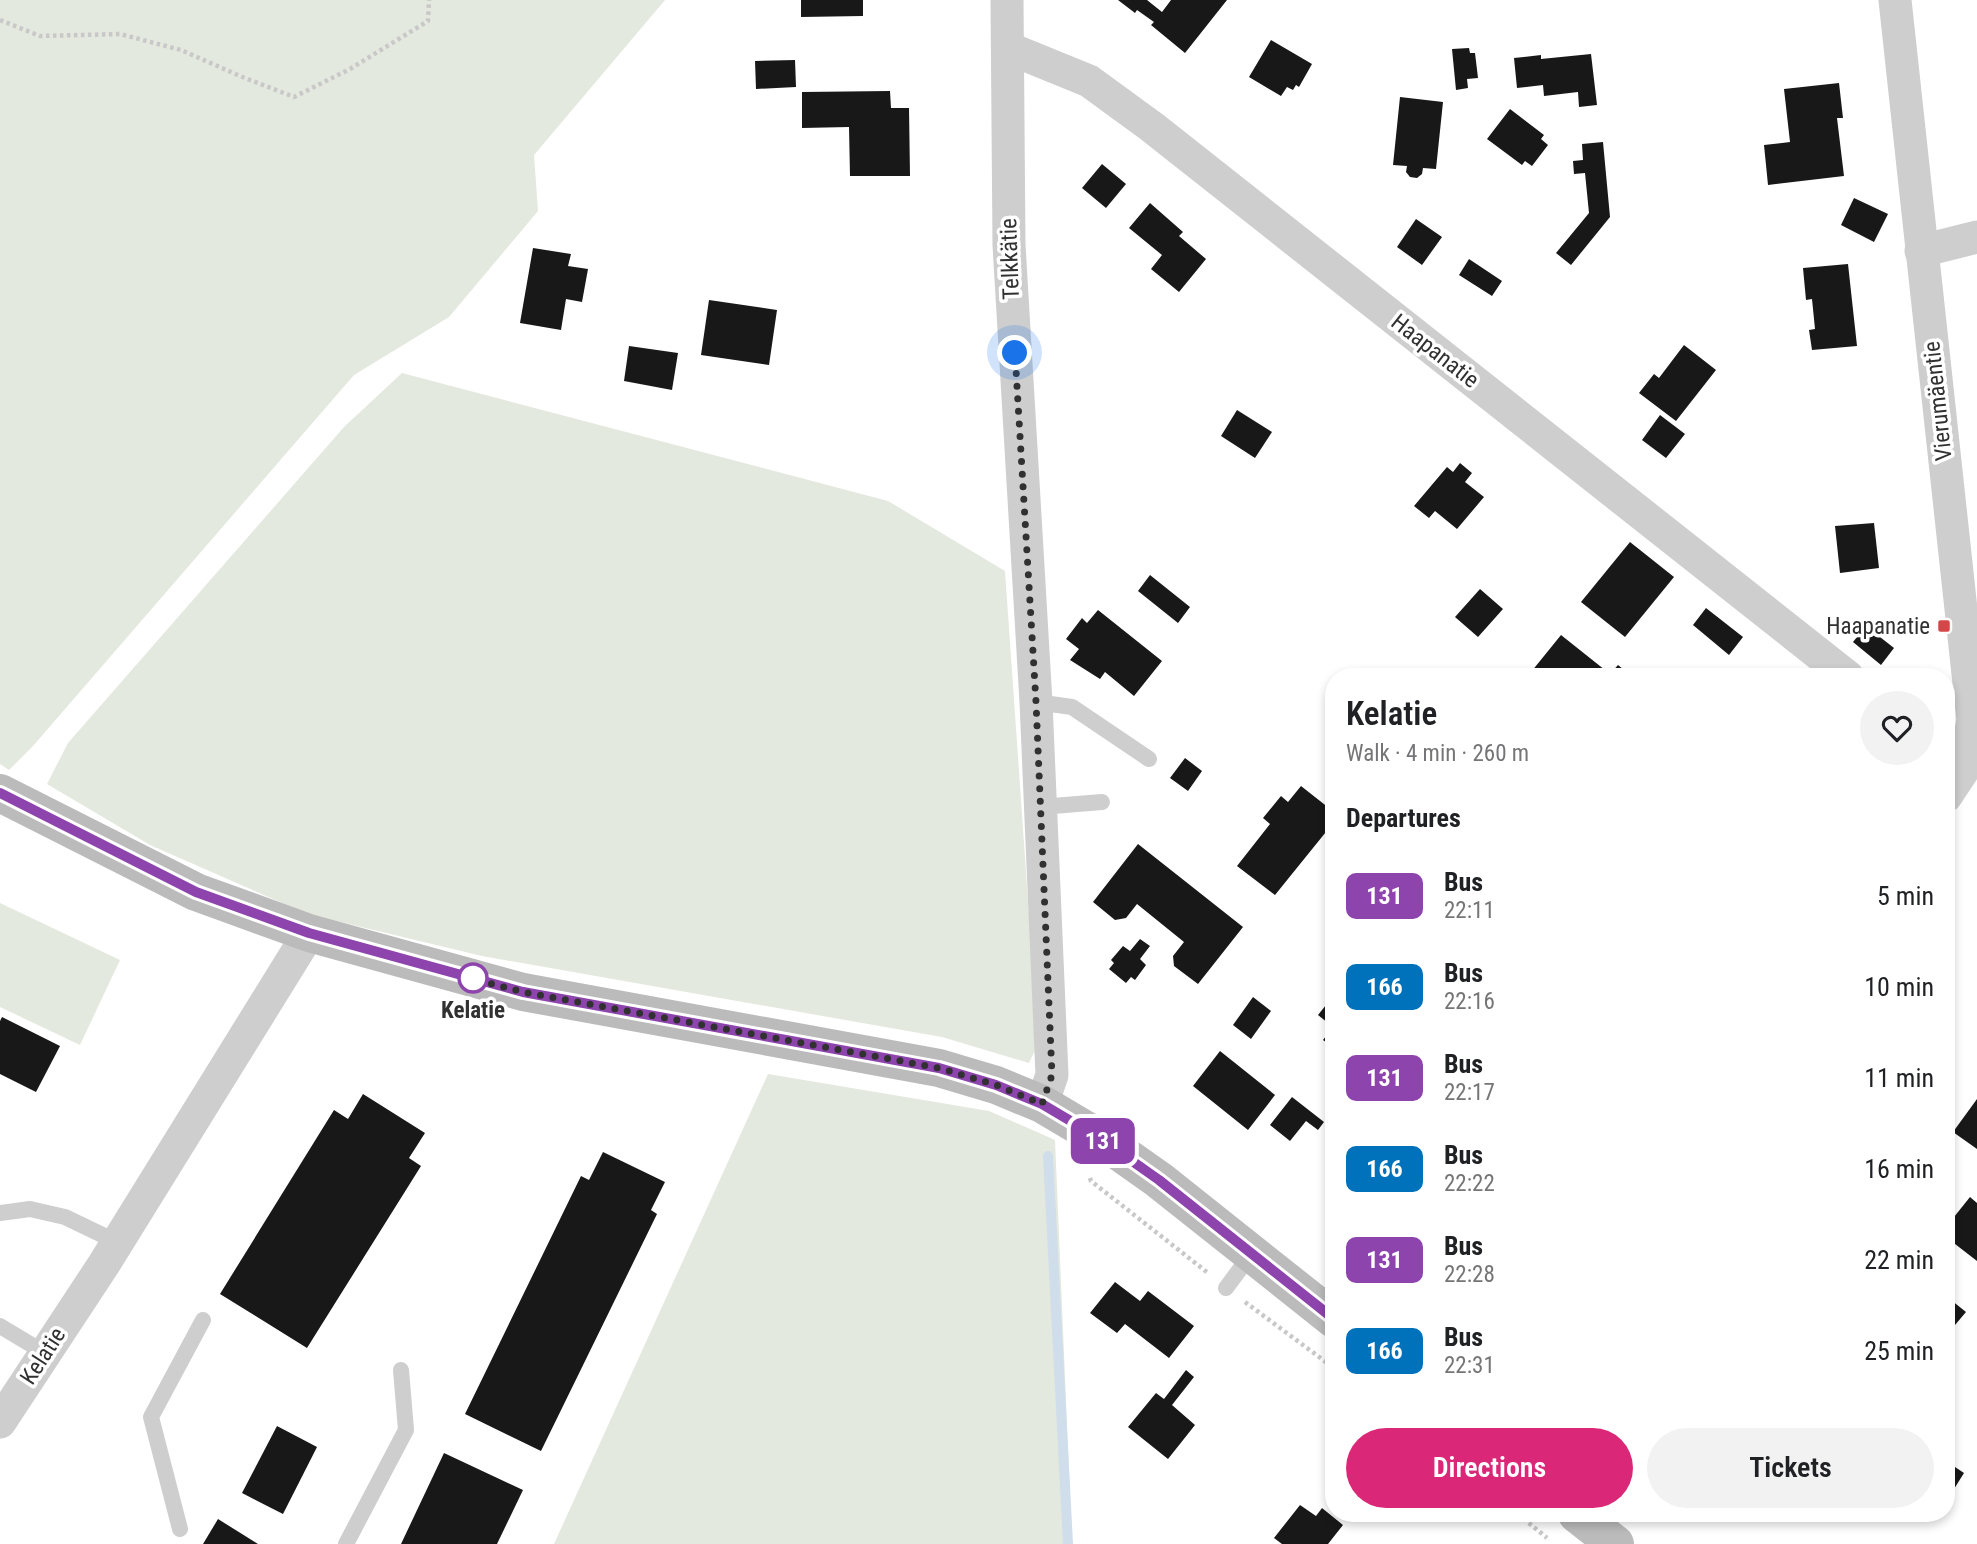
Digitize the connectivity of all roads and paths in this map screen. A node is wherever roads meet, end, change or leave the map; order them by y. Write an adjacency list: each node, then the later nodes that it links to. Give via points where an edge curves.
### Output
1 (429, 0): 4 (path, via 428,22 294,97 181,50 144,40 120,34 40,36)
2 (1006, 0): 5 (street, Telkkätie)
3 (1895, 0): 7 (street, Vierumäentie)
4 (0, 20)
5 (1008, 48): 8 (street, Haapanatie, via 1088,81 1152,127); 9 (street, Telkkätie, via 1009,245)
6 (1977, 237): 7 (street)
7 (1921, 251): 11 (street, Vierumäentie, via 1973,720)
8 (1837, 668)
9 (1036, 702): 10 (lane, via 1072,707); 14 (street, Telkkätie)
10 (1149, 759)
11 (1958, 775)
12 (0, 793): 15 (main road, via 196,892)
13 (1102, 802): 14 (lane)
14 (1040, 807): 16 (street, Telkkätie, via 1052,1075)
15 (309, 933): 16 (main road, via 523,992 939,1068); 18 (street, Kelatie)
16 (1042, 1104): 19 (main road, via 1159,1180)
17 (0, 1213): 18 (lane, via 30,1209 65,1217)
18 (117, 1242): 24 (street, Kelatie)
19 (1252, 1253): 20 (lane); 21 (main road)
20 (1226, 1288)
21 (1325, 1312)
22 (203, 1320): 29 (lane, via 151,1417)
23 (0, 1326): 24 (lane)
24 (46, 1353): 26 (street, Kelatie)
25 (401, 1370): 30 (lane, via 406,1430)
26 (0, 1422)
27 (1528, 1522): 31 (path)
28 (1587, 1522): 32 (main road)
29 (180, 1529)
30 (346, 1544)
31 (1555, 1544)
32 (1615, 1544)

